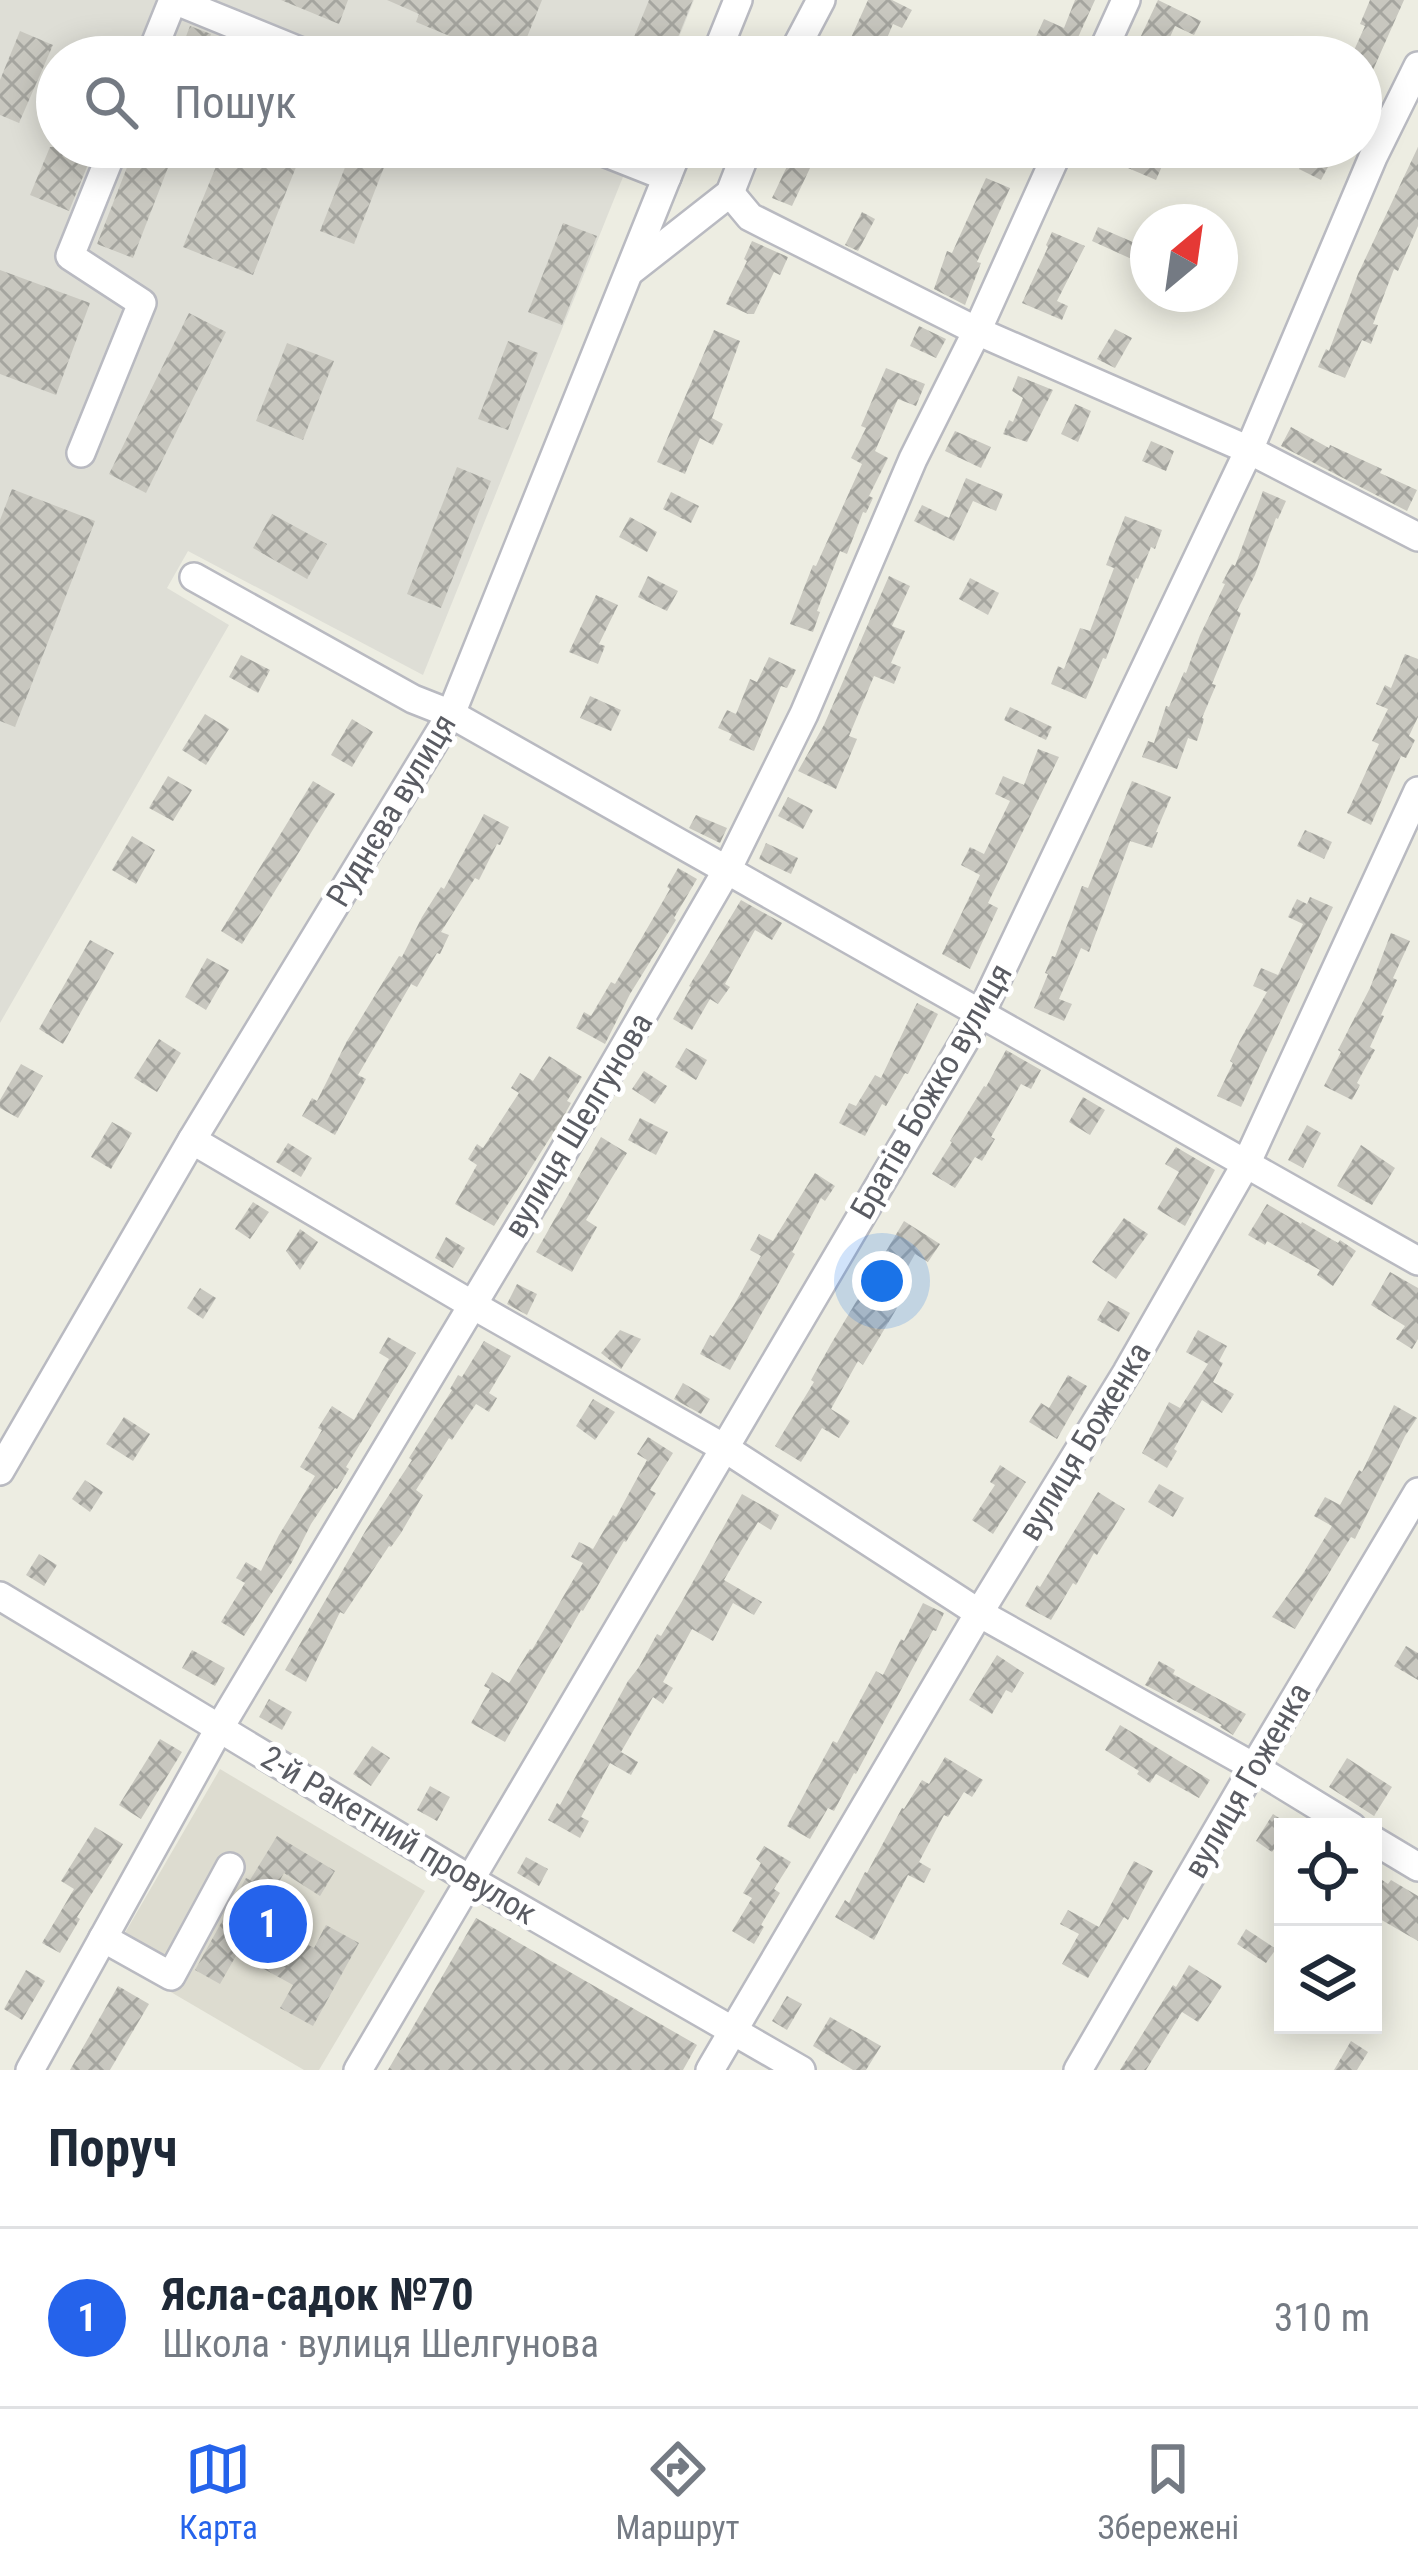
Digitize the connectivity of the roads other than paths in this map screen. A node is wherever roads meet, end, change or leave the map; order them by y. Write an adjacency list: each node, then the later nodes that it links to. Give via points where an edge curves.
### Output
1 (173, 0): 5 (street); 6 (street)
2 (738, 0): 7 (street)
3 (821, 0): 8 (street)
4 (1126, 0): 9 (street)
5 (158, 36)
6 (262, 36)
7 (723, 36)
8 (802, 36)
9 (1110, 36)
10 (1418, 66): 11 (street, Братів Божко вулиця)
11 (1382, 139)
12 (106, 168): 23 (street, via 70,256 142,303)
13 (642, 168): 18 (street)
14 (671, 168): 18 (street, Руднєва вулиця)
15 (740, 168): 19 (street)
16 (1051, 168): 21 (street, вулиця Шелгунова)
17 (1368, 168): 22 (street, Братів Божко вулиця)
18 (667, 178): 20 (street, Руднєва вулиця)
19 (730, 193): 20 (street); 21 (street, via 750,217)
20 (628, 272): 26 (street, Руднєва вулиця)
21 (977, 331): 22 (street); 28 (street, вулиця Шелгунова)
22 (1250, 450): 24 (street); 29 (street, Братів Божко вулиця)
23 (81, 453)
24 (1418, 537)
25 (194, 577): 26 (street)
26 (451, 714): 28 (street); 30 (street, Руднєва вулиця)
27 (1418, 791): 31 (street, вулиця Боженка)
28 (727, 870): 29 (street); 33 (street, вулиця Шелгунова)
29 (981, 1013): 31 (street); 34 (street, Братів Божко вулиця)
30 (192, 1140): 33 (street); 35 (street, Руднєва вулиця)
31 (1247, 1162): 32 (street); 38 (street, вулиця Боженка)
32 (1418, 1261)
33 (471, 1304): 34 (street); 39 (street, вулиця Шелгунова)
34 (726, 1449): 38 (street); 45 (street, Братів Божко вулиця)
35 (0, 1471)
36 (1418, 1492): 40 (street, вулиця Гоженка)
37 (0, 1596): 39 (street, 2-й Ракетний провулок)
38 (979, 1613): 40 (street); 47 (street, вулиця Боженка)
39 (220, 1726): 45 (street, 2-й Ракетний провулок); 46 (street, вулиця Шелгунова)
40 (1254, 1767): 41 (street); 52 (street, вулиця Гоженка)
41 (1337, 1818)
42 (1382, 1846): 44 (street)
43 (230, 1867): 46 (street, via 171,1976)
44 (1418, 1868)
45 (471, 1880): 47 (street, 2-й Ракетний провулок); 49 (street, Братів Божко вулиця)
46 (103, 1938): 48 (street, вулиця Шелгунова)
47 (735, 2031): 50 (street, вулиця Боженка); 51 (street, 2-й Ракетний провулок)
48 (30, 2070)
49 (358, 2070)
50 (710, 2070)
51 (801, 2070)
52 (1078, 2070)

